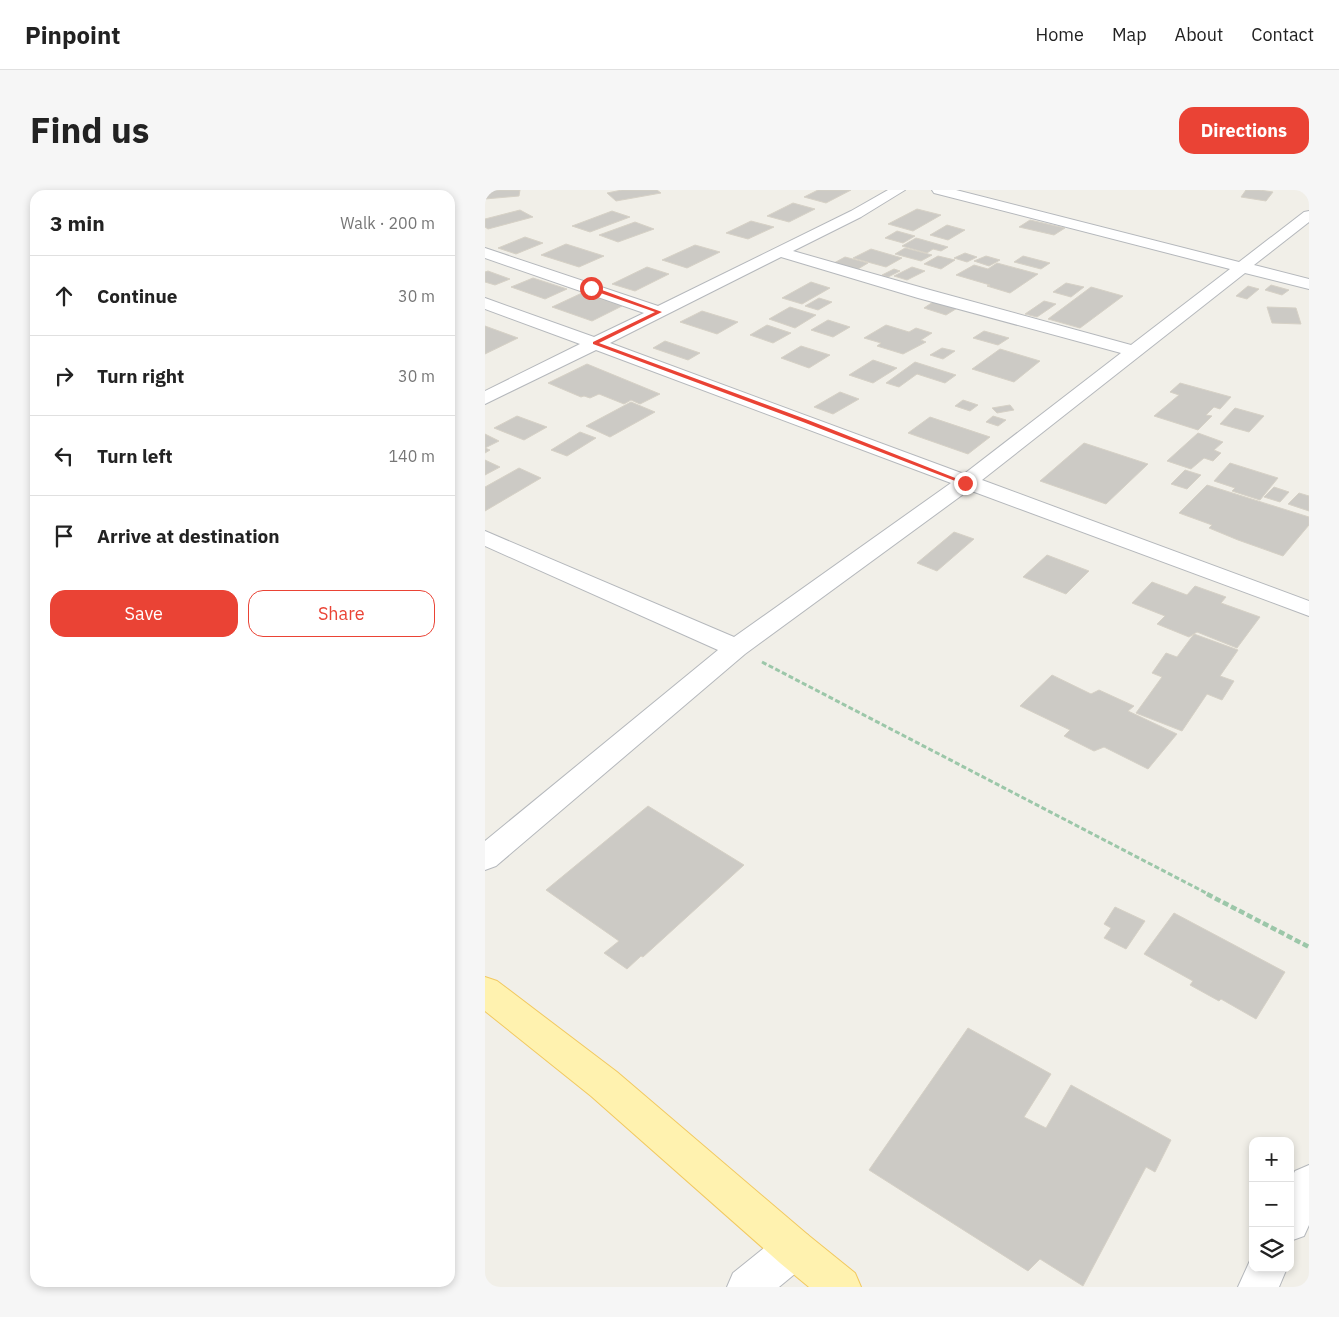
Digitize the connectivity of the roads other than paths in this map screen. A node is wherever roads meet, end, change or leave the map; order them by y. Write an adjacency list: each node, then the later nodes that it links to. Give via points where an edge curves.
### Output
1 (898, 190): 4 (street)
2 (939, 190): 6 (street)
3 (1309, 215): 6 (street)
4 (779, 252): 9 (street); 11 (street)
5 (485, 253): 9 (street)
6 (1242, 267): 7 (street); 11 (street)
7 (1309, 284)
8 (485, 302): 10 (street)
9 (659, 312): 10 (street)
10 (595, 343): 12 (street); 13 (street)
11 (1133, 351): 13 (street)
12 (485, 398)
13 (965, 483): 15 (street); 16 (street)
14 (485, 538): 16 (street)
15 (1309, 609)
16 (735, 648): 17 (street)
17 (485, 858)
18 (485, 991): 21 (main road, via 604,1084)
19 (1309, 1184): 20 (street)
20 (1294, 1214)
21 (794, 1249): 23 (street); 24 (main road)
22 (1265, 1272): 25 (street)
23 (747, 1287)
24 (841, 1287)
25 (1258, 1287)

